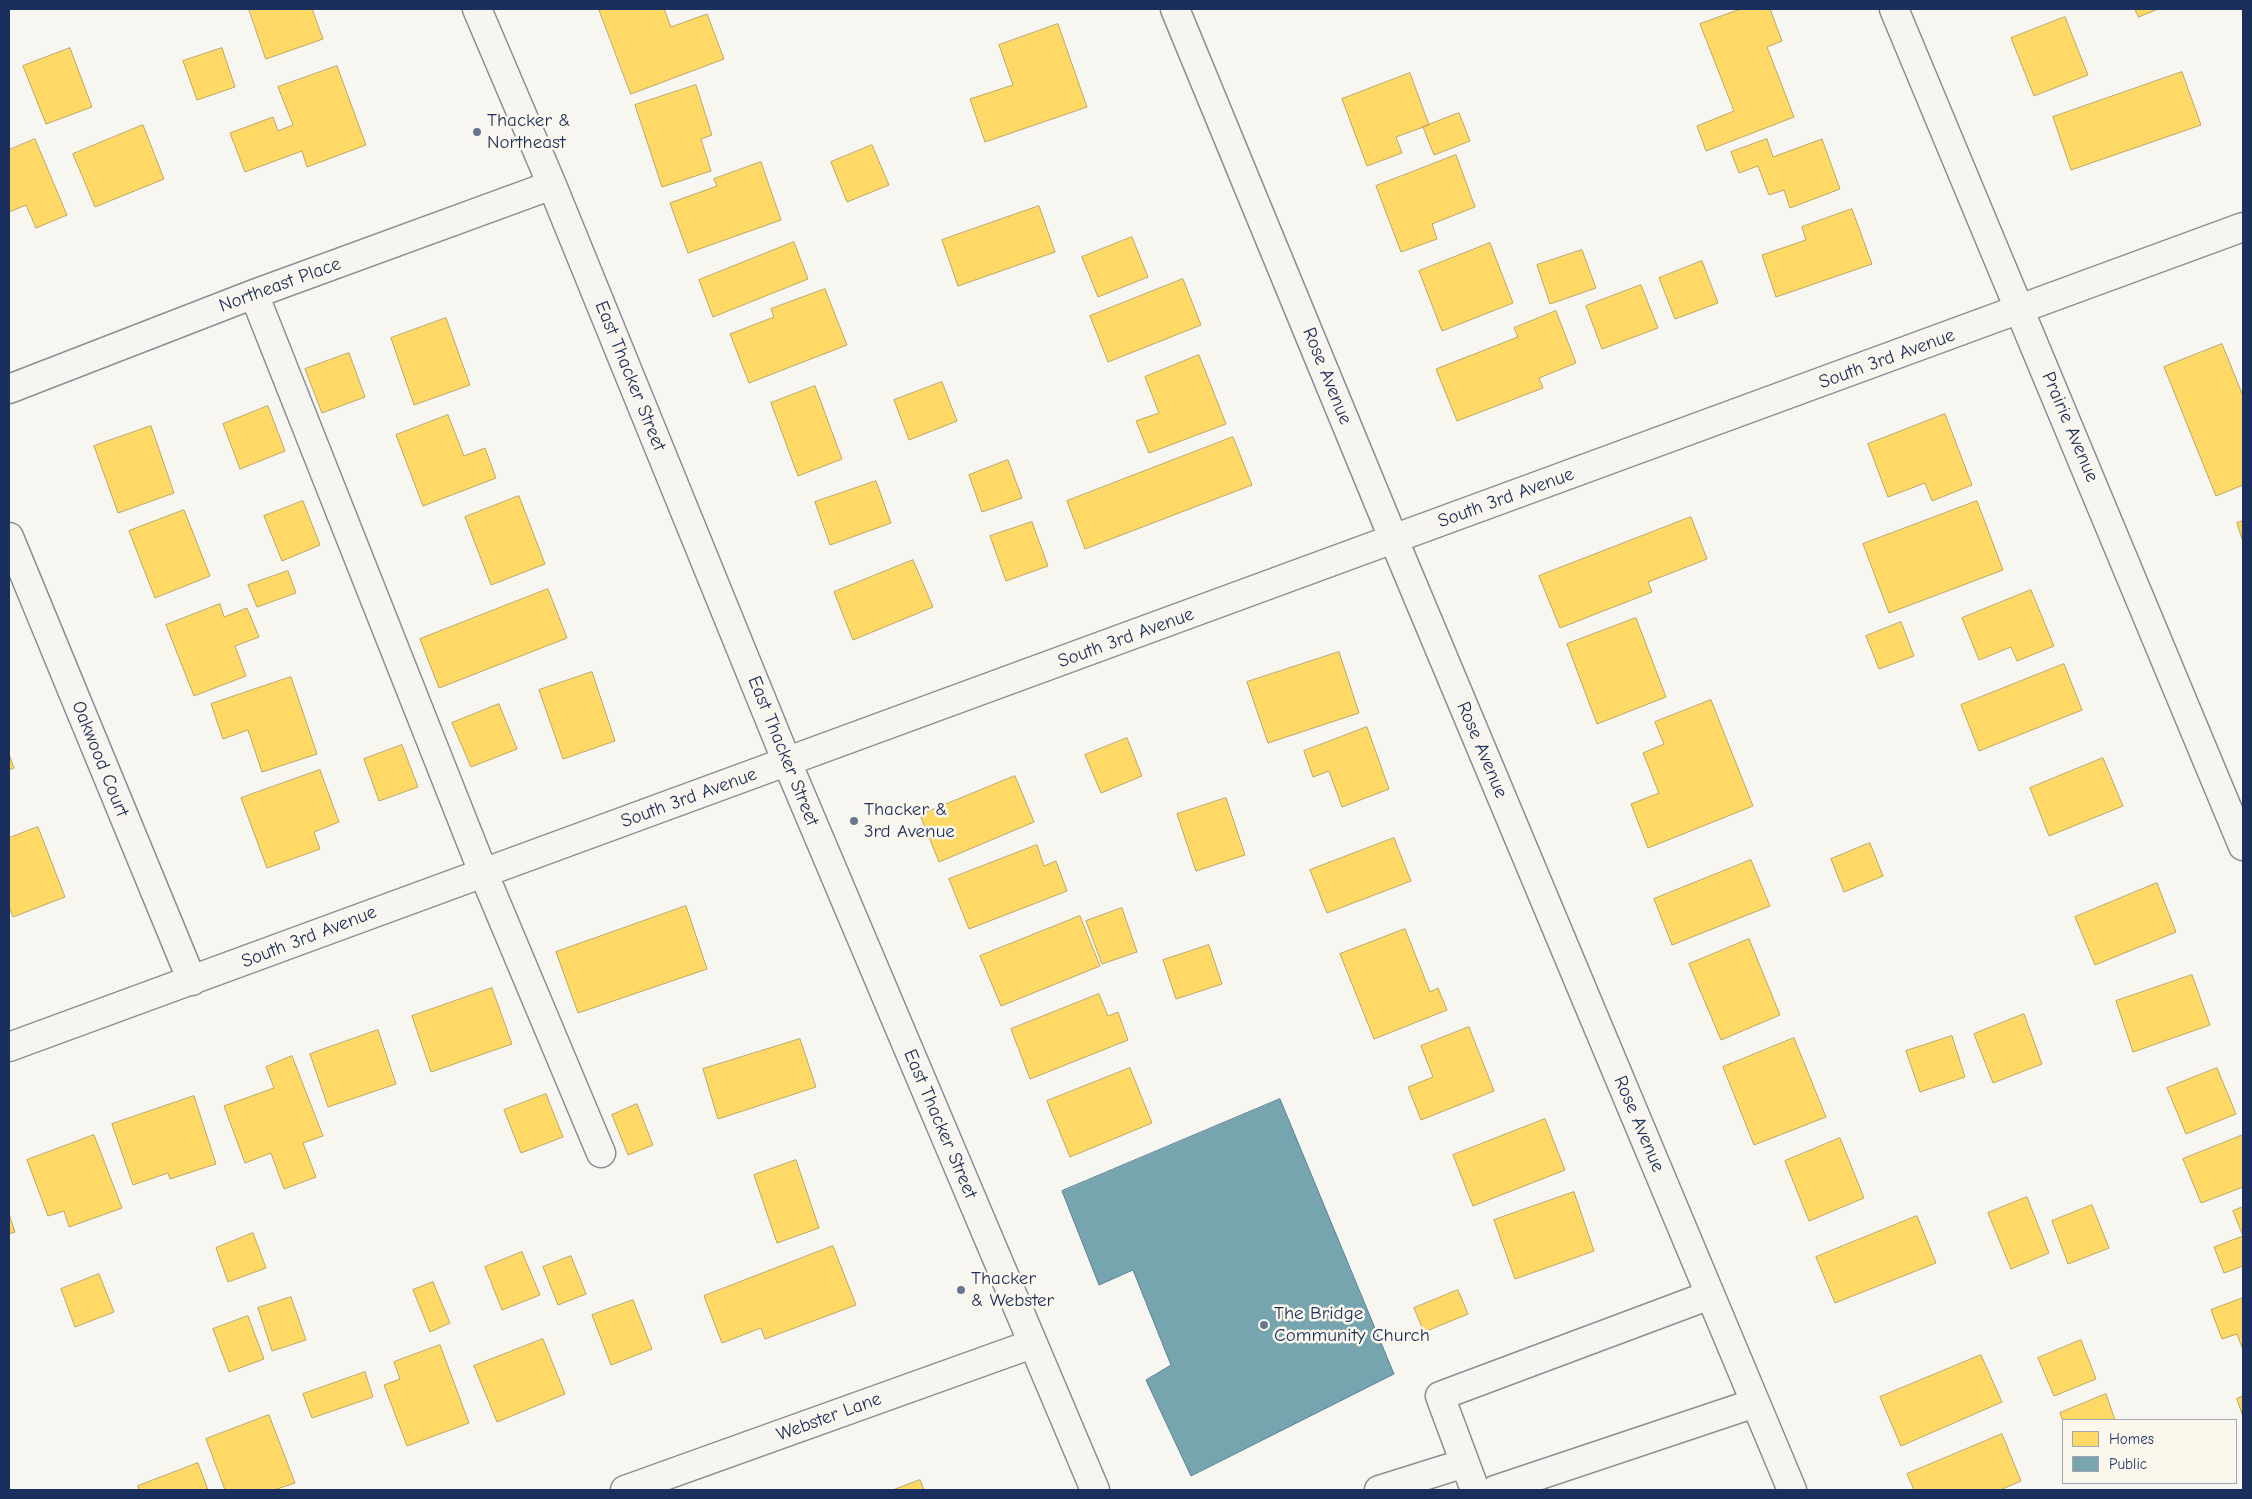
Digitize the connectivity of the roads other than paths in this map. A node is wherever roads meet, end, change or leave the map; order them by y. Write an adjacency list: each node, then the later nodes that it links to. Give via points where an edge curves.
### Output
1 (477, 9): 4 (street, East Thacker Street)
2 (1175, 9): 10 (street, Rose Avenue)
3 (1894, 9): 7 (street, Prairie Avenue)
4 (552, 185): 6 (street, Northeast Place); 11 (street, East Thacker Street)
5 (2243, 228): 7 (street, South 3rd Avenue)
6 (254, 294): 8 (street, Northeast Place); 13 (street)
7 (2021, 309): 10 (street, South 3rd Avenue); 12 (street, Prairie Avenue)
8 (9, 389)
9 (9, 537): 14 (street, Oakwood Court)
10 (1394, 540): 11 (street, South 3rd Avenue); 17 (street, Rose Avenue)
11 (788, 762): 13 (street, South 3rd Avenue); 18 (street, East Thacker Street)
12 (2243, 846)
13 (483, 872): 14 (street, South 3rd Avenue); 16 (street)
14 (192, 981): 15 (street, South 3rd Avenue)
15 (9, 1047)
16 (601, 1153)
17 (1710, 1294): 19 (street, Rose Avenue); 20 (street, via 1440,1396)
18 (1032, 1344): 21 (street, Webster Lane); 22 (street, East Thacker Street)
19 (1755, 1403): 25 (street); 26 (street, Rose Avenue)
20 (1464, 1463): 23 (street); 24 (street)
21 (625, 1490)
22 (1095, 1490)
23 (1379, 1490)
24 (1474, 1490)
25 (1495, 1490)
26 (1792, 1490)

